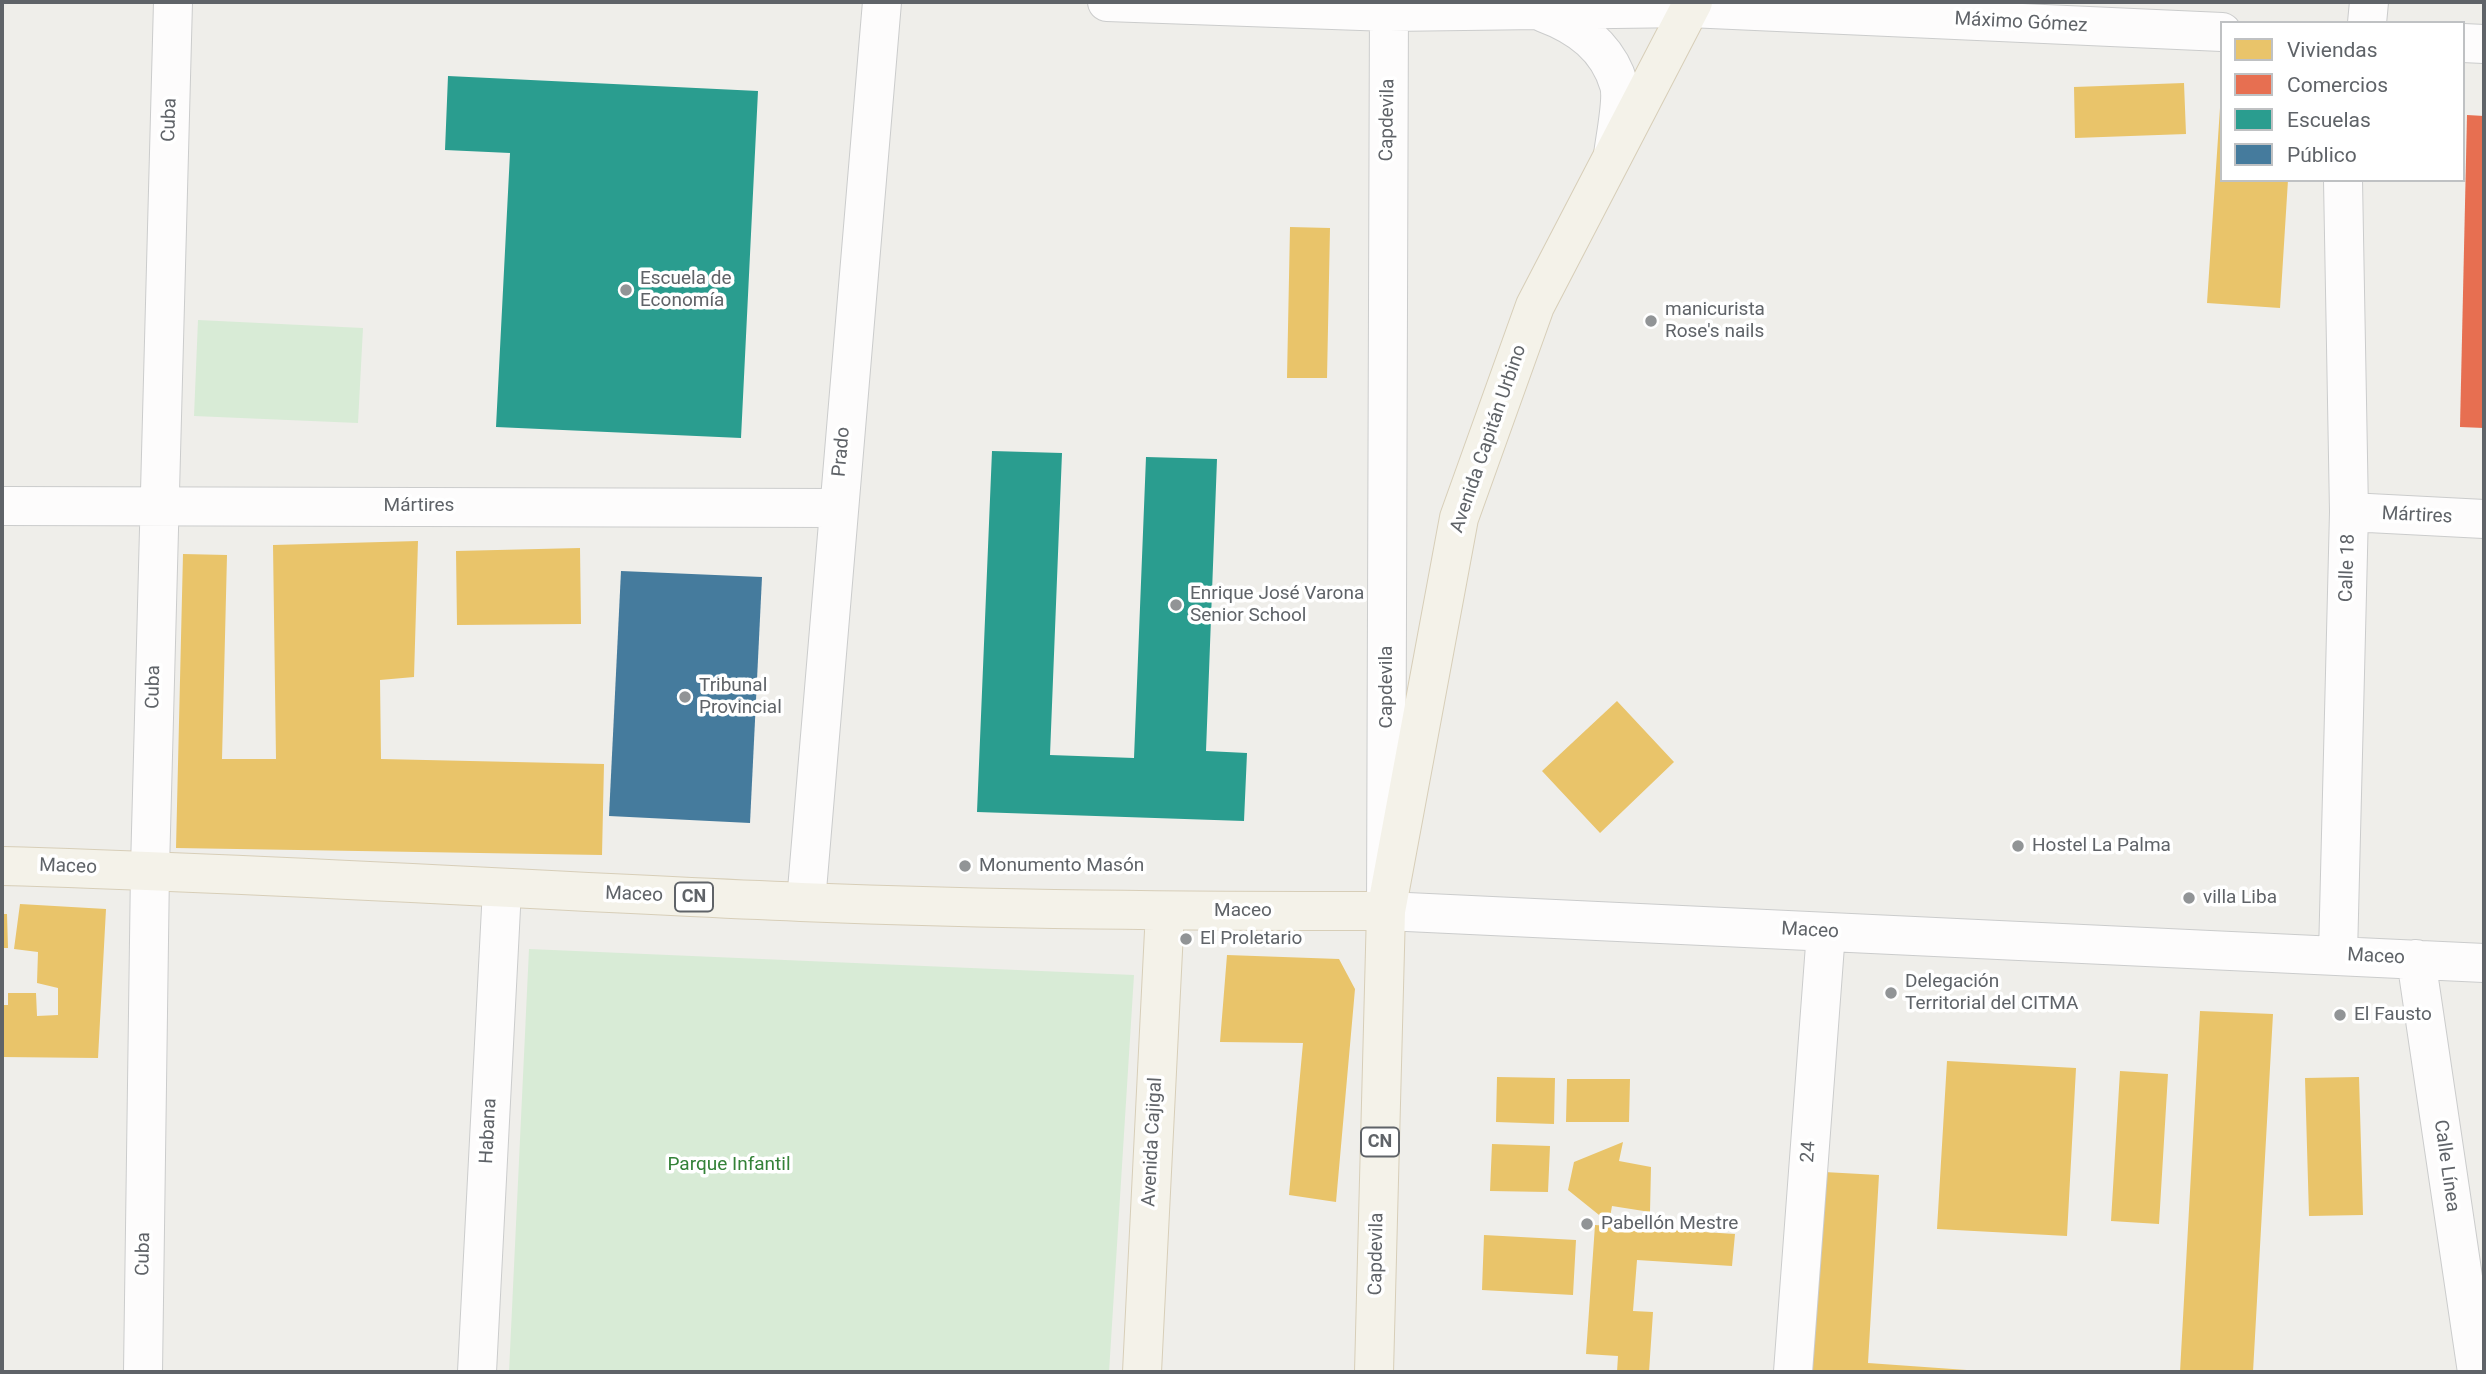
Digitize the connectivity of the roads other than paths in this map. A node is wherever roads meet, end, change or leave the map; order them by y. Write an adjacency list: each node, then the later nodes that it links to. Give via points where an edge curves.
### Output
1 (173, 2): 14 (street, Cuba)
2 (882, 2): 16 (street, Prado)
3 (1107, 2): 6 (street, Máximo Gómez)
4 (2369, 2): 8 (street)
5 (1691, 5): 7 (street, Máximo Gómez); 9 (street, Máximo Gómez); 12 (main road, Avenida Capitán Urbino)
6 (1389, 7): 7 (street, Máximo Gómez); 24 (street, Capdevila)
7 (1534, 10): 12 (street, via 1595,39 1620,86)
8 (2367, 21)
9 (2220, 32)
10 (2465, 44): 11 (street)
11 (2484, 44)
12 (1613, 155): 24 (main road, Avenida Capitán Urbino, via 1535,306 1459,518)
13 (2343, 182): 17 (street, Calle 18)
14 (159, 505): 15 (street, Mártires); 16 (street, Mártires); 20 (street, Cuba)
15 (2, 506)
16 (837, 508): 22 (street, Prado)
17 (2349, 512): 18 (street, Mártires); 26 (street, Calle 18)
18 (2484, 519)
19 (2, 866): 20 (main road, Maceo / CN)
20 (150, 869): 21 (main road, Maceo / CN); 29 (street, Cuba)
21 (502, 889): 22 (main road, Maceo / CN); 30 (street, Habana)
22 (806, 902): 23 (main road, Maceo / CN)
23 (1165, 911): 24 (main road, Maceo / CN); 31 (main road, Avenida Cajigal)
24 (1386, 911): 25 (street, Maceo); 32 (main road, Capdevila / CN)
25 (1826, 932): 26 (street, Maceo); 33 (street, 24)
26 (2338, 955): 27 (street, Maceo)
27 (2416, 959): 28 (street, Maceo); 34 (street, Calle Línea)
28 (2484, 962)
29 (143, 1372)
30 (477, 1372)
31 (1142, 1372)
32 (1374, 1372)
33 (1793, 1372)
34 (2477, 1372)

